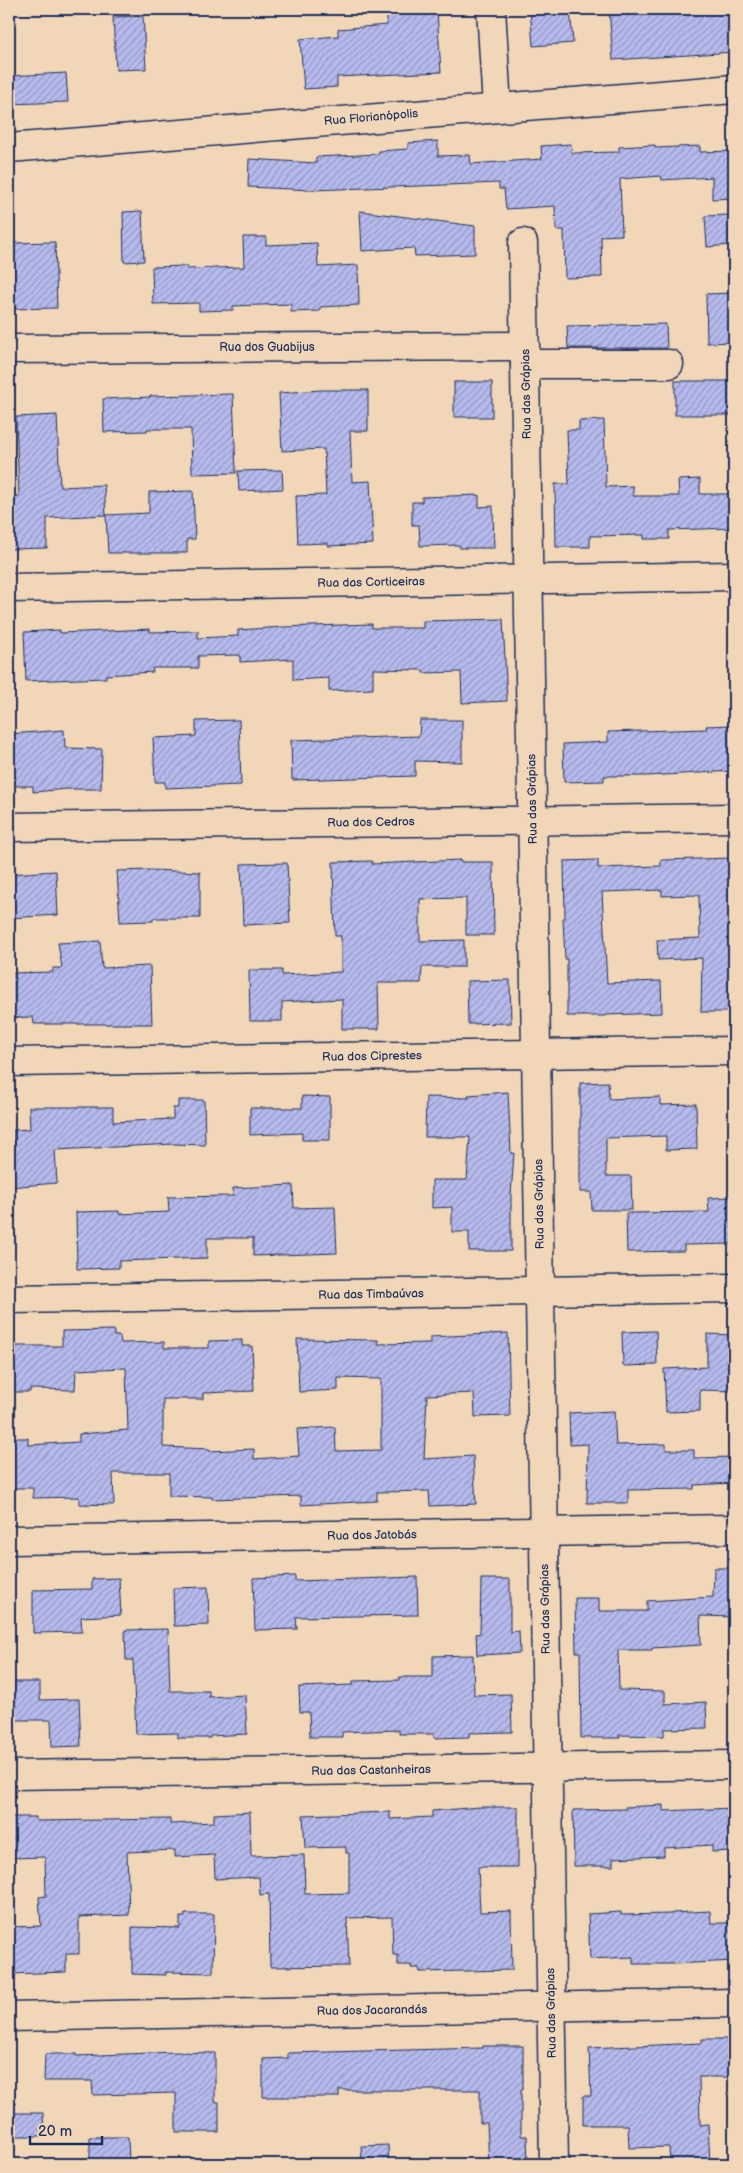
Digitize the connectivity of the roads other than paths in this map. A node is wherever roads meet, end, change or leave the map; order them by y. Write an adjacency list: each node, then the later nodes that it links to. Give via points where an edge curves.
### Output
1 (491, 9): 3 (street)
2 (734, 89): 3 (street, Rua Florianópolis)
3 (497, 107): 4 (street, Rua Florianópolis)
4 (9, 148)
5 (524, 243): 7 (street, Rua das Grápias)
6 (9, 349): 7 (street, Rua dos Guabijus)
7 (525, 355): 8 (street, Rua dos Guabijus); 10 (street, Rua das Grápias)
8 (669, 364)
9 (734, 576): 10 (street, Rua das Corticeiras)
10 (528, 579): 11 (street, Rua das Corticeiras); 13 (street, Rua das Grápias)
11 (9, 588)
12 (734, 818): 13 (street, Rua dos Cedros)
13 (532, 820): 14 (street, Rua dos Cedros); 16 (street, Rua das Grápias)
14 (9, 827)
15 (734, 1050): 16 (street, Rua dos Ciprestes)
16 (536, 1054): 17 (street, Rua dos Ciprestes); 19 (street, Rua das Grápias)
17 (9, 1062)
18 (734, 1288): 19 (street, Rua das Timbaúvas)
19 (540, 1291): 20 (street, Rua das Timbaúvas); 22 (street, Rua das Grápias)
20 (9, 1299)
21 (734, 1529): 22 (street, Rua dos Jatobás)
22 (544, 1532): 23 (street, Rua dos Jatobás); 25 (street, Rua das Grápias)
23 (9, 1540)
24 (734, 1765): 25 (street, Rua das Castanheiras)
25 (547, 1768): 26 (street, Rua das Castanheiras); 28 (street, Rua das Grápias)
26 (9, 1775)
27 (734, 2002): 28 (street, Rua dos Jacarandás)
28 (551, 2006): 29 (street, Rua dos Jacarandás); 30 (street, Rua das Grápias)
29 (9, 2017)
30 (554, 2164)

